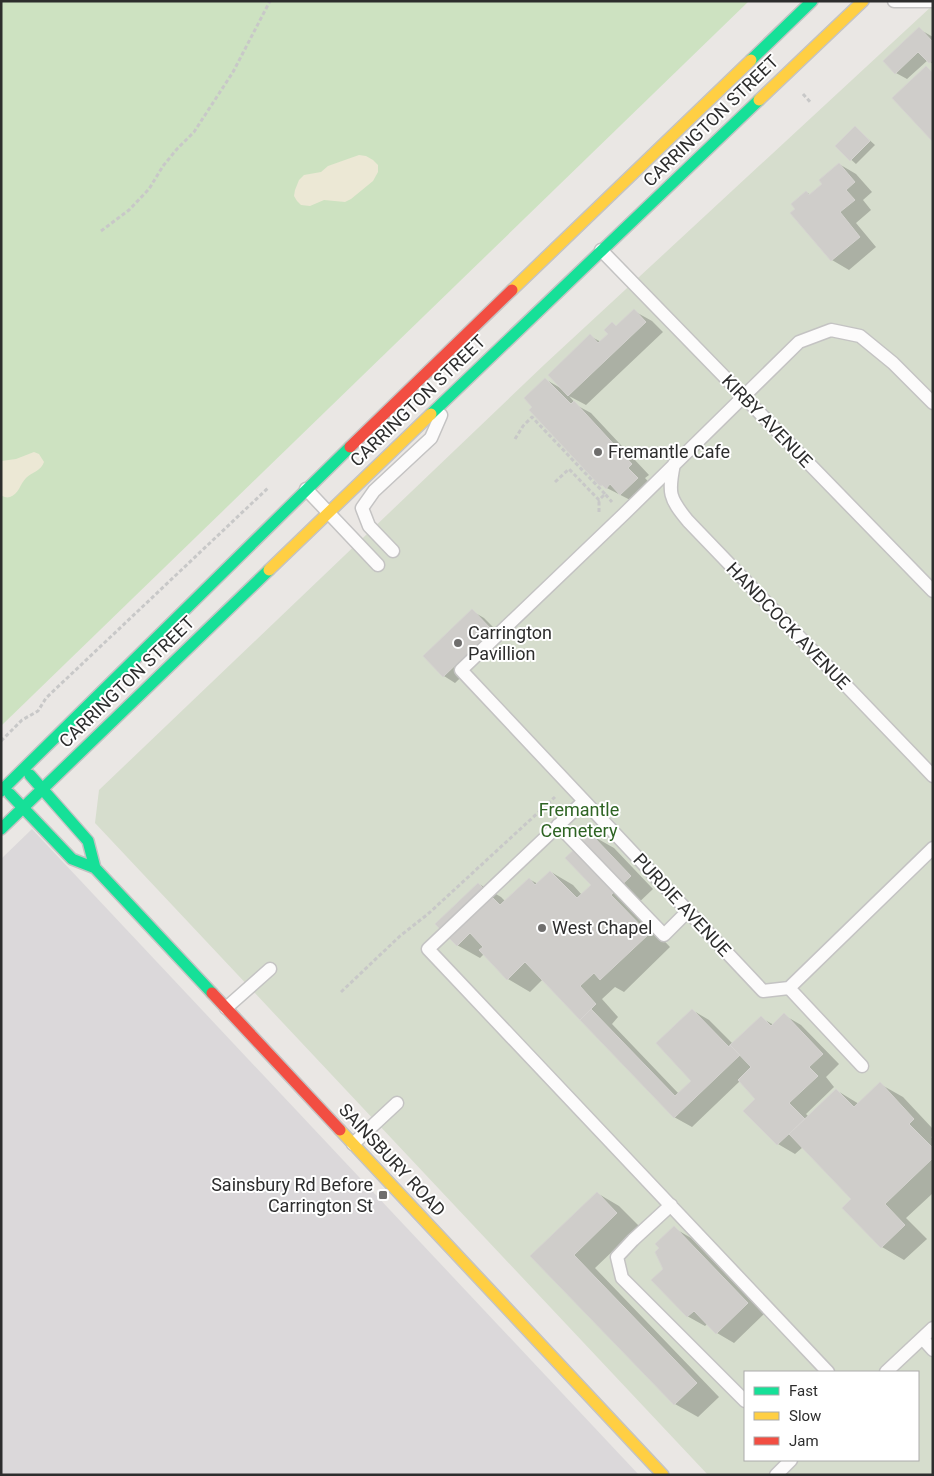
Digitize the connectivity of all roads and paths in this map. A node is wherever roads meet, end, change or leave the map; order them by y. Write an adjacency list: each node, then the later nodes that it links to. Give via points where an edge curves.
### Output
1 (270, 1): 6 (path, via 232,72 194,132 129,210)
2 (812, 1): 14 (main road, CARRINGTON STREET)
3 (863, 1): 7 (main road, CARRINGTON STREET)
4 (894, 1): 5 (lane)
5 (933, 1)
6 (101, 231)
7 (601, 250): 8 (main road, CARRINGTON STREET); 9 (lane, KIRBY AVENUE)
8 (451, 394): 16 (main road, CARRINGTON STREET); 18 (lane, via 431,438 374,491 362,508 369,526)
9 (743, 396): 10 (lane, via 799,342 831,330 860,336 893,363); 12 (lane); 20 (lane, KIRBY AVENUE)
10 (933, 404)
11 (515, 439): 15 (path, via 532,417)
12 (674, 464): 17 (lane); 22 (lane, HANDCOCK AVENUE, via 669,487 674,504)
13 (555, 482): 15 (path, via 569,469 599,500)
14 (306, 489): 16 (lane); 21 (main road, CARRINGTON STREET)
15 (605, 494): 17 (path)
16 (328, 512): 19 (lane); 25 (main road, CARRINGTON STREET)
17 (624, 514): 23 (lane, PURDIE AVENUE, via 461,670)
18 (393, 551)
19 (378, 565)
20 (933, 591)
21 (23, 768): 24 (main road, CARRINGTON STREET); 25 (main road, SAINSBURY ROAD)
22 (933, 776)
23 (569, 784): 26 (lane, PURDIE AVENUE); 35 (path)
24 (3, 789): 27 (main road, SAINSBURY ROAD)
25 (41, 789): 27 (main road, CARRINGTON STREET); 31 (main road, SAINSBURY ROAD, via 88,841)
26 (584, 801): 28 (lane); 32 (lane, PURDIE AVENUE)
27 (23, 807): 29 (main road, CARRINGTON STREET); 31 (main road, SAINSBURY ROAD, via 72,859)
28 (558, 825): 32 (lane, via 664,935); 40 (lane, via 428,948)
29 (1, 829)
30 (933, 848): 34 (lane)
31 (95, 868): 36 (main road, SAINSBURY ROAD)
32 (688, 911): 34 (lane, PURDIE AVENUE, via 763,991)
33 (270, 968): 36 (lane)
34 (789, 988): 37 (lane)
35 (341, 992)
36 (226, 1008): 39 (main road, SAINSBURY ROAD)
37 (862, 1066)
38 (397, 1103): 39 (lane)
39 (353, 1144): 48 (main road, SAINSBURY ROAD)
40 (671, 1206): 44 (lane); 46 (lane, via 617,1257 622,1278)
41 (933, 1328): 42 (lane)
42 (922, 1339): 43 (lane); 45 (lane)
43 (933, 1350)
44 (827, 1371)
45 (887, 1371)
46 (744, 1400)
47 (790, 1461): 49 (lane)
48 (664, 1475)
49 (776, 1475)

